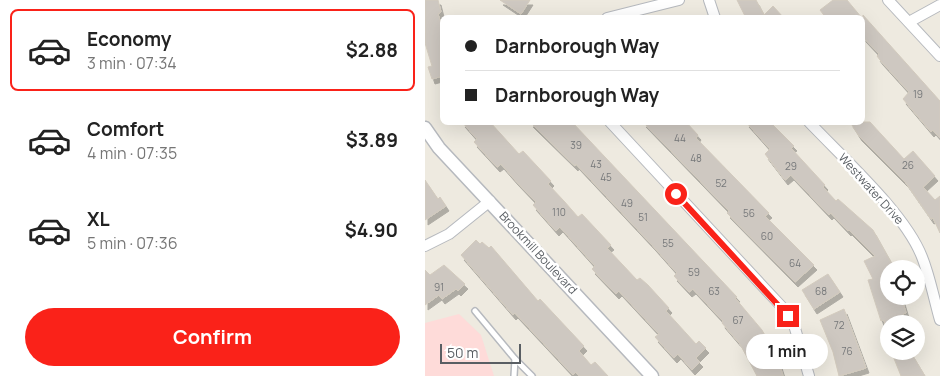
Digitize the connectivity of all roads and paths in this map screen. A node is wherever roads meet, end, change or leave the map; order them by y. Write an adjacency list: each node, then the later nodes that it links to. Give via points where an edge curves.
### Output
1 (679, 0): 5 (street)
2 (709, 0): 6 (street)
3 (889, 0): 7 (street)
4 (940, 5): 7 (street)
5 (619, 15)
6 (714, 15)
7 (909, 22): 8 (street)
8 (940, 56)
9 (613, 125): 20 (street, via 782,307 794,325)
10 (812, 125): 15 (street, Westwater Drive, via 910,233 922,257)
11 (425, 128): 12 (street, Brookmill Boulevard, via 439,148)
12 (489, 201): 13 (street, via 449,234); 19 (street, Brookmill Boulevard)
13 (425, 246)
14 (475, 311): 16 (lane)
15 (940, 320)
16 (515, 358): 17 (lane); 18 (lane)
17 (514, 376)
18 (531, 376)
19 (652, 376)
20 (809, 376)

